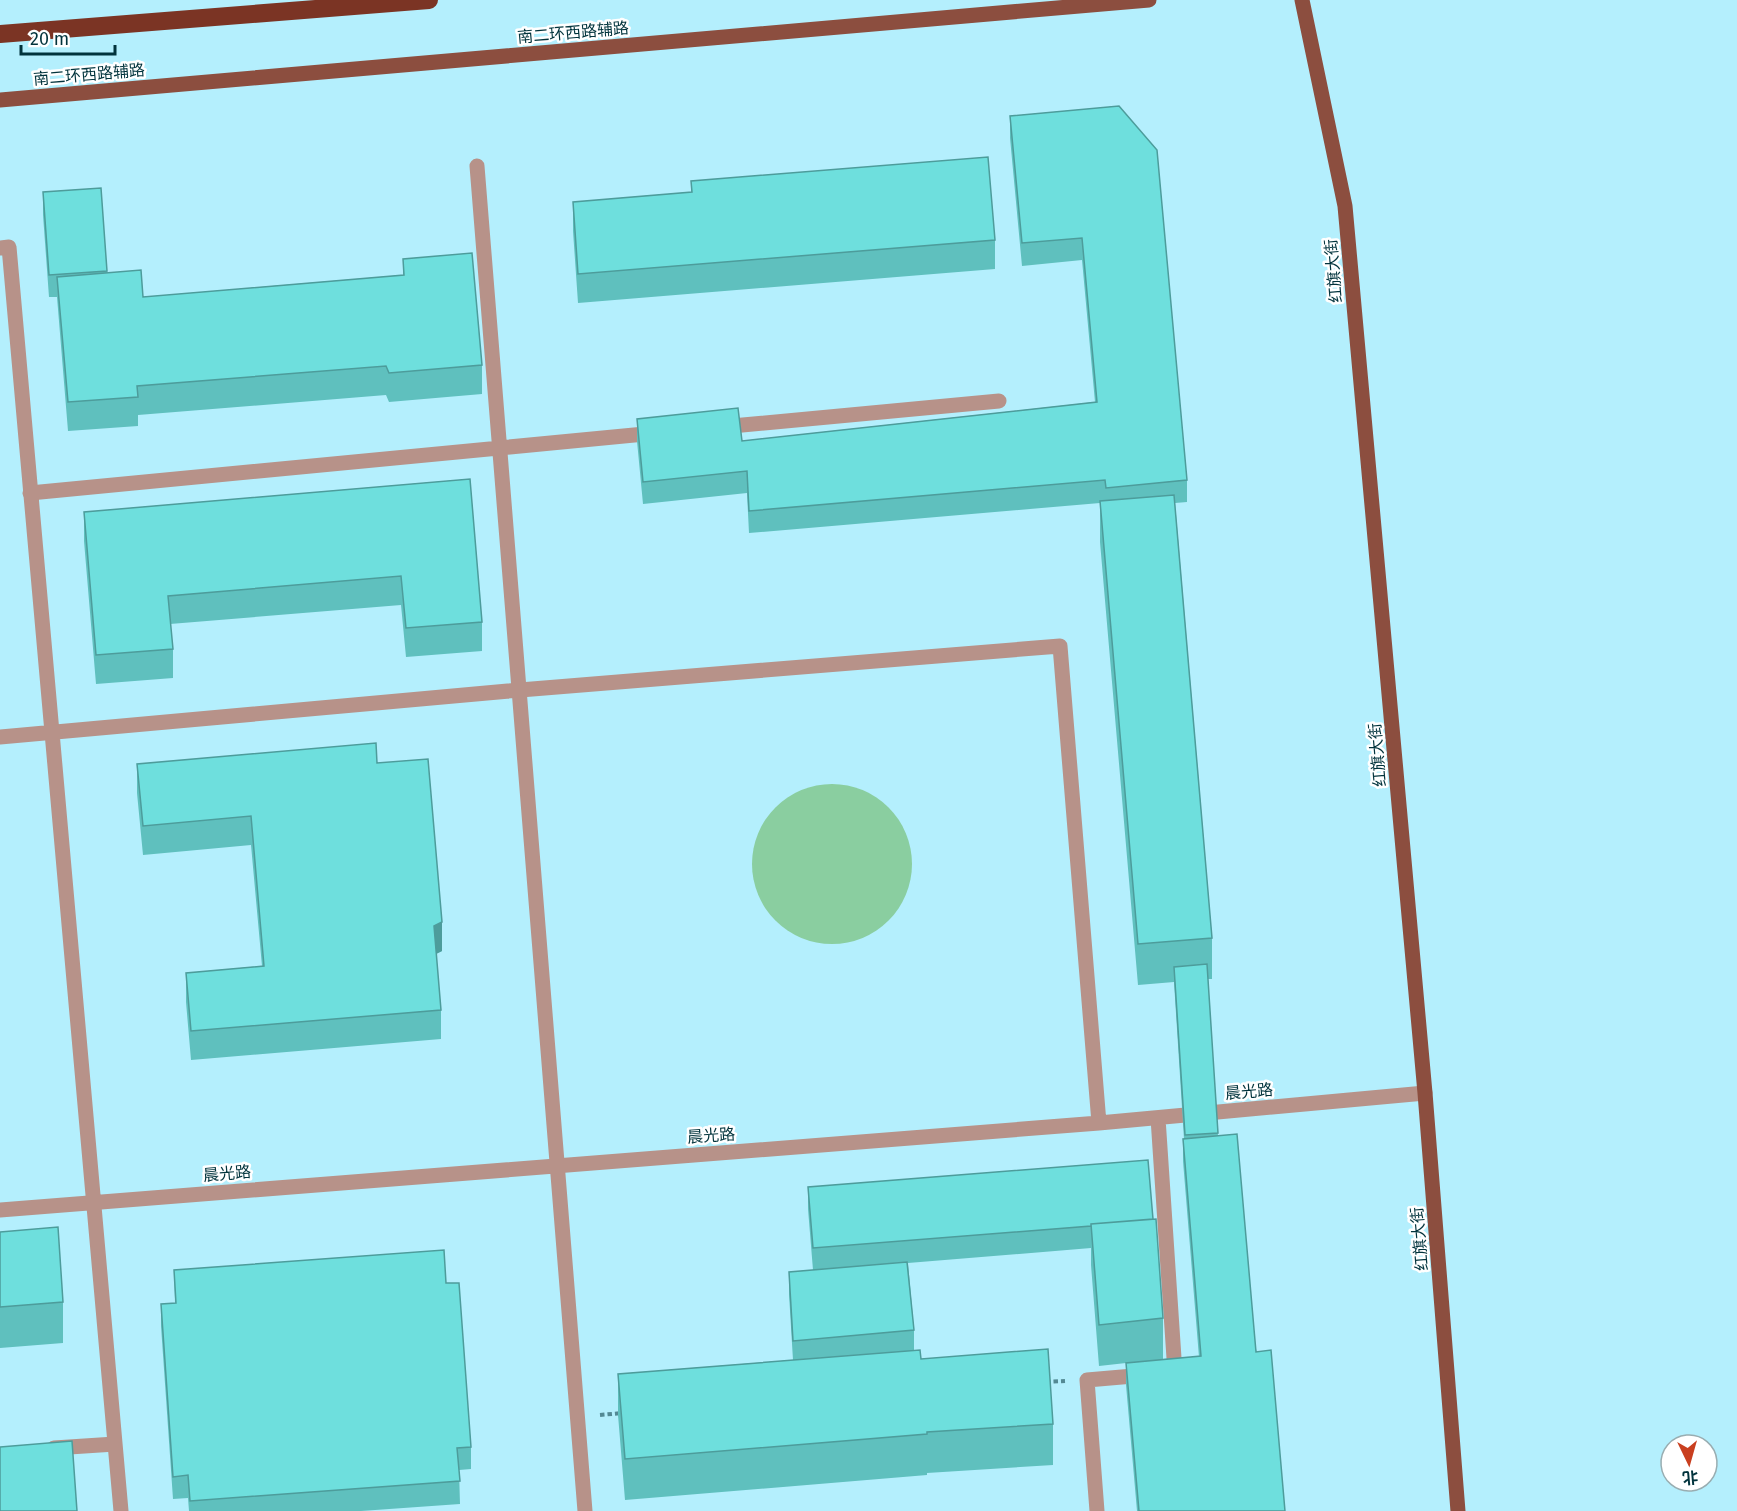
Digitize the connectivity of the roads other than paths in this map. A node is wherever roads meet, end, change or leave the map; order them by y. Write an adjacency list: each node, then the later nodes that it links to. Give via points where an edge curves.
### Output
1 (429, 0): 4 (highway)
2 (1149, 0): 5 (main road, 南二环西路辅路)
3 (1302, 0): 16 (main road, 红旗大街, via 1345,206)
4 (0, 34)
5 (0, 100)
6 (477, 166): 11 (street)
7 (0, 248): 12 (street, via 9,247)
8 (999, 401): 9 (street)
9 (702, 429)
10 (666, 432): 11 (street)
11 (500, 448): 12 (street); 13 (street)
12 (30, 493): 14 (street)
13 (520, 690): 14 (street); 18 (street, via 1060,646); 19 (street)
14 (52, 733): 15 (street); 20 (street)
15 (0, 737)
16 (1425, 1093): 17 (street, 晨光路); 27 (main road, 红旗大街)
17 (1158, 1118): 18 (street, 晨光路); 26 (street, via 1175,1373 1087,1380)
18 (1099, 1123): 19 (street, 晨光路)
19 (557, 1165): 20 (street, 晨光路); 25 (street)
20 (93, 1202): 21 (street, 晨光路); 22 (street)
21 (0, 1210)
22 (115, 1444): 23 (street); 24 (street)
23 (34, 1450)
24 (121, 1511)
25 (585, 1511)
26 (1097, 1511)
27 (1458, 1511)

